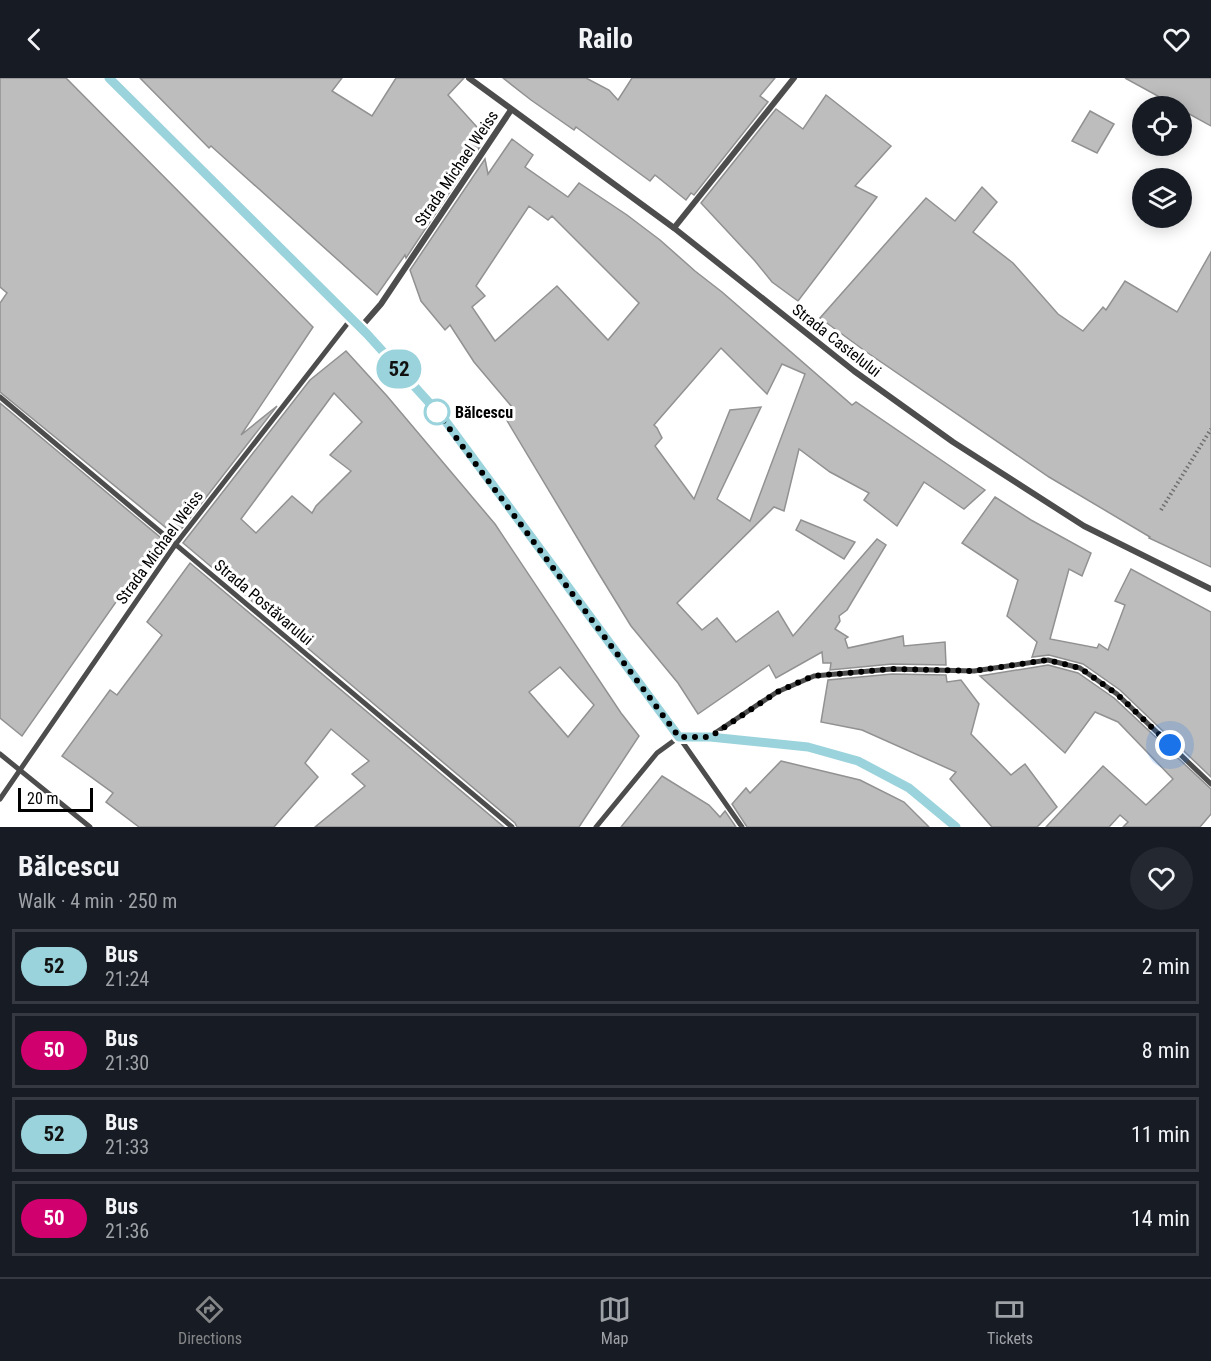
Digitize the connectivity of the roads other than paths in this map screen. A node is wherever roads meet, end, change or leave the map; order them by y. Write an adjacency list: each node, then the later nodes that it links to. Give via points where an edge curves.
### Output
1 (109, 78): 6 (street)
2 (469, 78): 4 (street, Strada Castelului)
3 (794, 78): 5 (street)
4 (511, 110): 5 (street, Strada Castelului); 7 (street, Strada Michael Weiss, via 381,304)
5 (674, 228): 10 (street, Strada Castelului, via 854,371 953,442 1084,526)
6 (351, 319): 7 (street); 9 (street, Strada Michael Weiss)
7 (360, 328): 11 (street, via 444,419)
8 (0, 397): 9 (street, Strada Postăvarului)
9 (175, 545): 14 (street, Strada Michael Weiss); 18 (street, Strada Postăvarului)
10 (1211, 589)
11 (679, 737): 12 (street); 19 (street, via 657,753); 20 (street)
12 (710, 737): 15 (street, via 777,692 813,676 892,669 974,671 1047,660 1080,668 1117,694); 21 (street, via 808,747 858,761 909,788)
13 (0, 753): 14 (street)
14 (20, 769): 16 (street, Strada Michael Weiss); 17 (street)
15 (1211, 784)
16 (0, 799)
17 (90, 827)
18 (512, 827)
19 (596, 827)
20 (742, 827)
21 (956, 827)

